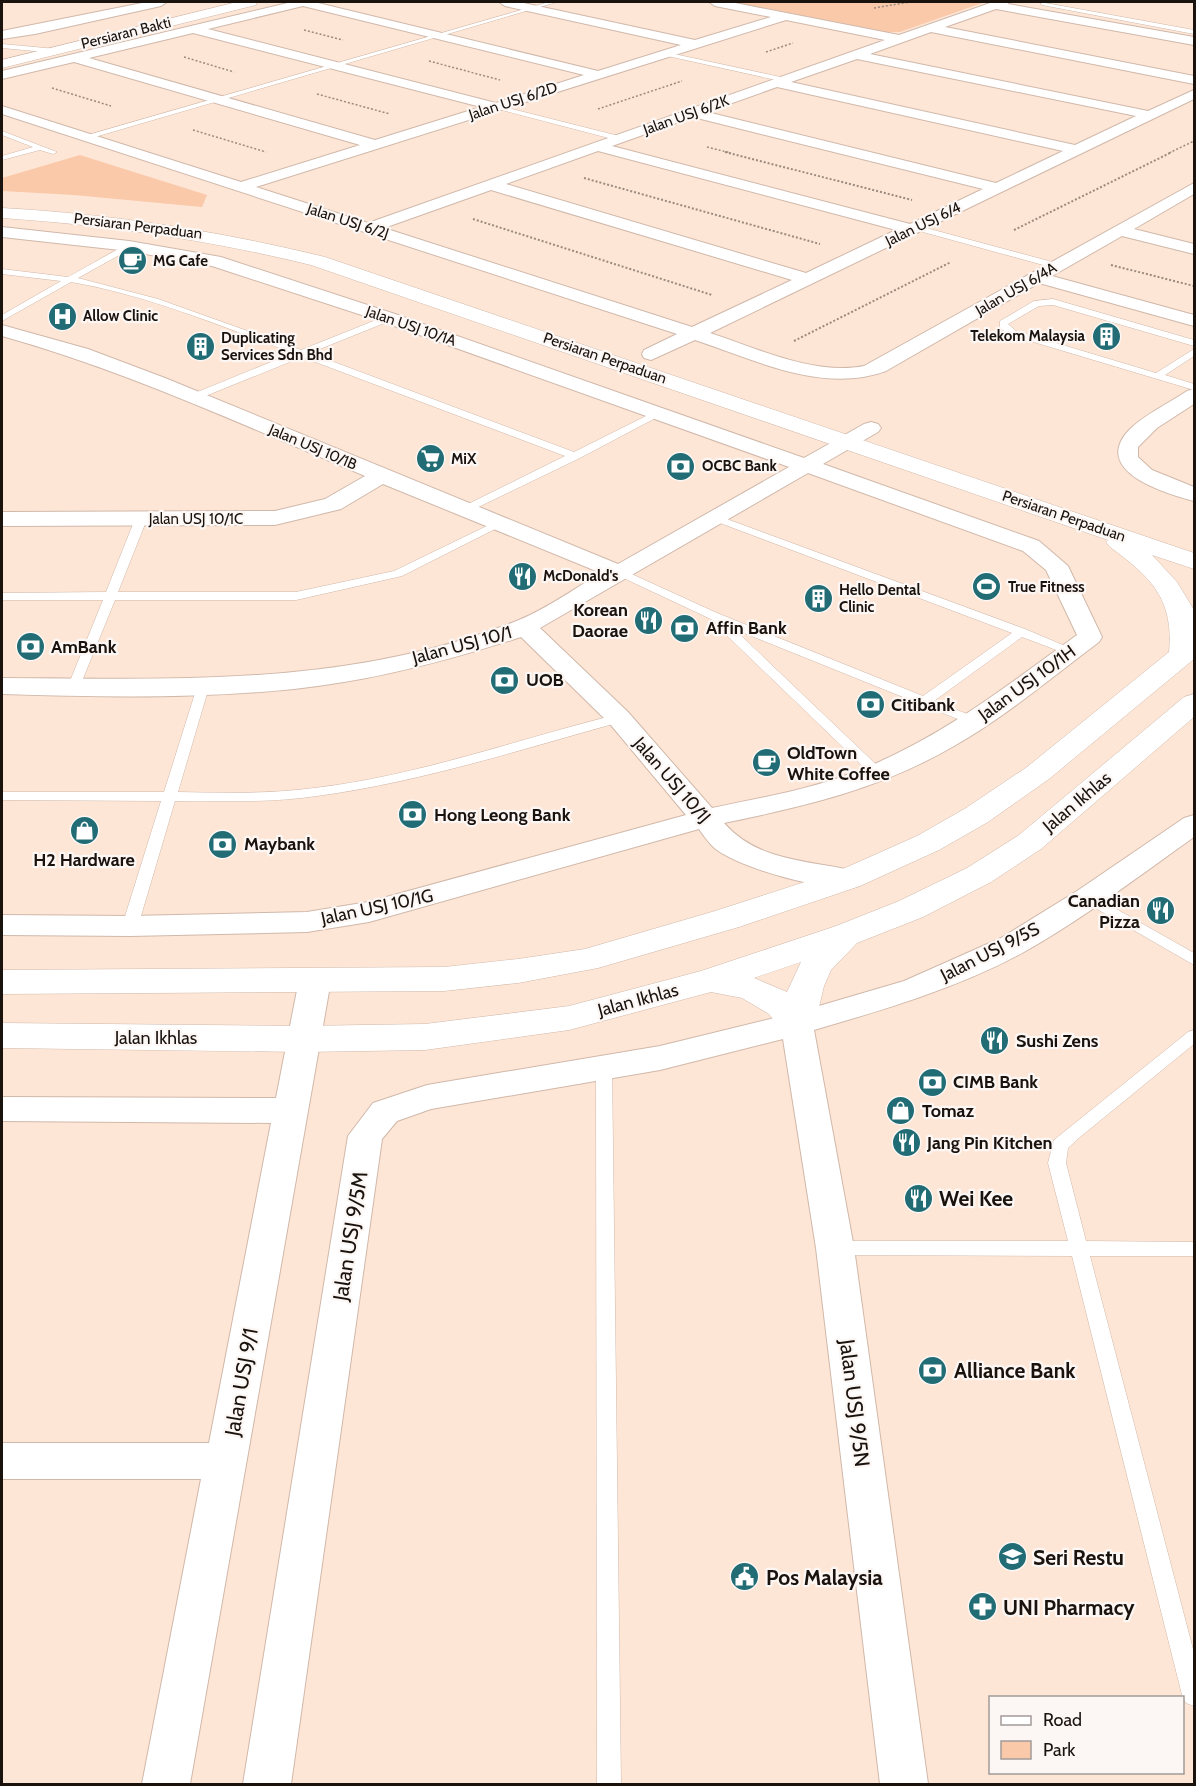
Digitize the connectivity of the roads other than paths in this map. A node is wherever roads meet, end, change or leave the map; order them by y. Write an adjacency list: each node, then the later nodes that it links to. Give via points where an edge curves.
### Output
1 (161, 2): 20 (street)
2 (216, 2): 24 (street, Persiaran Bakti)
3 (251, 2): 25 (street, Persiaran Bakti)
4 (303, 2): 16 (street); 19 (street)
5 (505, 2): 10 (street)
6 (554, 2): 10 (lane)
7 (715, 2): 11 (street)
8 (999, 3): 14 (street); 15 (street, Jalan USJ 6/2K)
9 (1042, 3): 12 (lane)
10 (532, 8): 19 (lane); 23 (street)
11 (786, 16): 21 (street); 23 (street, Jalan USJ 6/2D)
12 (1113, 16): 13 (lane); 14 (lane)
13 (1144, 22): 17 (lane); 18 (lane)
14 (1095, 23): 17 (street)
15 (931, 28): 21 (street, Jalan USJ 6/2K); 35 (street)
16 (194, 29): 29 (street); 31 (street)
17 (1128, 29): 22 (street)
18 (1194, 32)
19 (437, 35): 31 (lane); 33 (street)
20 (3, 38): 24 (lane)
21 (901, 39): 28 (street, Jalan USJ 6/2K)
22 (1194, 41)
23 (695, 44): 27 (street, Jalan USJ 6/2D)
24 (24, 48): 25 (lane); 26 (street, Persiaran Bakti)
25 (56, 51): 30 (street, Persiaran Bakti)
26 (2, 54)
27 (664, 54): 33 (street, Jalan USJ 6/2D); 34 (lane)
28 (857, 54): 34 (street, Jalan USJ 6/2K); 40 (street)
29 (75, 58): 32 (street); 36 (street)
30 (2, 63)
31 (334, 65): 36 (lane); 37 (street)
32 (2, 75)
33 (598, 75): 37 (street, Jalan USJ 6/2D)
34 (781, 82): 38 (street, Jalan USJ 6/2K); 47 (street)
35 (1194, 91): 40 (street, Jalan USJ 6/4)
36 (217, 99): 42 (lane); 44 (street)
37 (496, 107): 43 (lane); 44 (street, Jalan USJ 6/2D)
38 (692, 113): 43 (street, Jalan USJ 6/2K); 52 (street)
39 (5, 114): 42 (street, Jalan USJ 6/2J)
40 (1149, 115): 47 (street, Jalan USJ 6/4)
41 (2, 133): 45 (lane)
42 (85, 137): 51 (street, Jalan USJ 6/2J)
43 (620, 139): 46 (street, Jalan USJ 6/2K)
44 (376, 145): 51 (street, Jalan USJ 6/2D)
45 (41, 147): 48 (lane); 49 (lane)
46 (598, 147): 50 (street, Jalan USJ 6/2K); 57 (street)
47 (1077, 150): 52 (street, Jalan USJ 6/4)
48 (53, 152)
49 (2, 158)
50 (491, 185): 56 (street, Jalan USJ 6/2K); 65 (street)
51 (241, 187): 56 (street, Jalan USJ 6/2J)
52 (997, 188): 57 (street, Jalan USJ 6/4)
53 (1194, 189): 58 (street, Jalan USJ 6/4A)
54 (2, 201): 75 (street, Persiaran Perpaduan, via 141,212 300,241 389,266)
55 (2, 213): 81 (street, Persiaran Perpaduan, via 177,230 268,248 370,277)
56 (369, 228): 71 (street, Jalan USJ 6/2J)
57 (913, 228): 62 (lane); 65 (street, Jalan USJ 6/4)
58 (1120, 230): 61 (street); 62 (street, Jalan USJ 6/4A)
59 (2, 232): 60 (street, Jalan USJ 10/1A)
60 (129, 246): 66 (lane); 68 (street, Jalan USJ 10/1A, via 214,261)
61 (1194, 249)
62 (1057, 266): 64 (street, Jalan USJ 6/4A)
63 (2, 271): 66 (lane)
64 (1036, 278): 69 (street); 71 (street, Jalan USJ 6/4A, via 866,373 803,369)
65 (808, 279): 71 (street, Jalan USJ 6/4)
66 (68, 280): 67 (lane); 74 (lane, via 223,323)
67 (2, 318)
68 (388, 318): 74 (lane); 80 (street, Jalan USJ 10/1A)
69 (1194, 321)
70 (2, 330): 79 (street, Jalan USJ 10/1B, via 93,358)
71 (694, 333): 75 (street, Jalan USJ 6/4)
72 (1194, 342): 77 (lane, via 1053,302 1037,303 1003,323 1013,333)
73 (1194, 352): 77 (lane)
74 (302, 354): 79 (lane); 83 (lane)
75 (651, 354): 76 (street, Persiaran Perpaduan)
76 (673, 361)
77 (1157, 376): 78 (lane)
78 (1193, 396): 86 (street, via 1136,435 1128,456 1132,466 1143,474)
79 (194, 397): 85 (street, Jalan USJ 10/1B)
80 (660, 414): 83 (lane); 84 (street, Jalan USJ 10/1A)
81 (848, 432): 82 (street, Persiaran Perpaduan, via 871,428); 84 (street, Jalan USJ 10/1); 92 (street, Persiaran Perpaduan)
82 (894, 436)
83 (576, 456): 87 (lane)
84 (809, 466): 88 (street, Jalan USJ 10/1); 100 (street, Jalan USJ 10/1H, via 1030,546 1056,566 1090,637)
85 (381, 476): 87 (street, Jalan USJ 10/1B); 90 (street, Jalan USJ 10/1C, via 333,504 285,516 247,520)
86 (1194, 494)
87 (464, 510): 91 (street, Jalan USJ 10/1B)
88 (716, 518): 94 (street, Jalan USJ 10/1); 99 (lane)
89 (2, 519): 90 (street, Jalan USJ 10/1C)
90 (141, 519): 96 (lane)
91 (499, 524): 94 (street, Jalan USJ 10/1B); 96 (lane, via 398,574 296,596)
92 (1101, 529): 93 (street, Persiaran Perpaduan); 101 (street, via 1140,556 1175,599)
93 (1194, 561)
94 (621, 573): 97 (lane); 98 (street, Jalan USJ 10/1)
95 (2, 596): 96 (lane)
96 (109, 597): 103 (lane)
97 (713, 616): 105 (lane); 109 (lane)
98 (525, 627): 104 (street, Jalan USJ 10/1, via 486,641 347,675); 107 (street, Jalan USJ 10/1J)
99 (1021, 632): 100 (lane); 105 (lane)
100 (1071, 651): 108 (street, Jalan USJ 10/1H)
101 (1189, 651): 114 (street, via 1038,773 977,815 928,843)
102 (2, 686): 103 (street, Jalan USJ 10/1)
103 (74, 686): 104 (street, Jalan USJ 10/1)
104 (203, 687): 111 (lane)
105 (926, 700): 108 (lane)
106 (1194, 702): 118 (street, Jalan Ikhlas, via 1030,842 980,875)
107 (619, 718): 111 (lane, via 350,788 272,796); 112 (street, Jalan USJ 10/1J)
108 (975, 722): 109 (street, Jalan USJ 10/1H)
109 (878, 773): 112 (street, Jalan USJ 10/1H, via 812,795)
110 (2, 796): 111 (lane)
111 (168, 797): 117 (lane)
112 (706, 818): 114 (street, Jalan USJ 10/1J, via 726,843 744,854 812,875); 117 (street, Jalan USJ 10/1G, via 369,912 307,921)
113 (1194, 824): 115 (street, Jalan USJ 9/5S)
114 (848, 879): 120 (street, via 727,920 586,960 444,979)
115 (1088, 898): 119 (lane); 123 (street, Jalan USJ 9/5S, via 1012,945 934,981)
116 (2, 925): 117 (street, Jalan USJ 10/1G)
117 (130, 926)
118 (848, 934): 121 (street, Jalan Ikhlas); 123 (street, via 817,964 806,986)
119 (1194, 960)
120 (315, 980): 122 (street); 126 (street, Jalan USJ 9/1)
121 (711, 980): 123 (street, via 752,989 782,1005); 126 (street, Jalan Ikhlas, via 569,1018 425,1037)
122 (2, 982)
123 (797, 1024): 127 (street, Jalan USJ 9/5M, via 660,1058); 130 (street, Jalan USJ 9/5N)
124 (2, 1036): 126 (street, Jalan Ikhlas)
125 (1194, 1036): 131 (lane, via 1060,1145 1057,1163)
126 (303, 1039): 129 (street, Jalan USJ 9/1)
127 (603, 1067): 137 (street, Jalan USJ 9/5M, via 427,1097 385,1112 364,1136); 138 (lane)
128 (2, 1109): 129 (street)
129 (291, 1111): 134 (street, Jalan USJ 9/1)
130 (835, 1248): 131 (lane); 139 (street, Jalan USJ 9/5N)
131 (1078, 1248): 132 (lane); 135 (lane)
132 (1194, 1249)
133 (2, 1461): 134 (street)
134 (226, 1461): 136 (street, Jalan USJ 9/1)
135 (1194, 1695)
136 (166, 1785)
137 (267, 1785)
138 (609, 1785)
139 (904, 1785)

